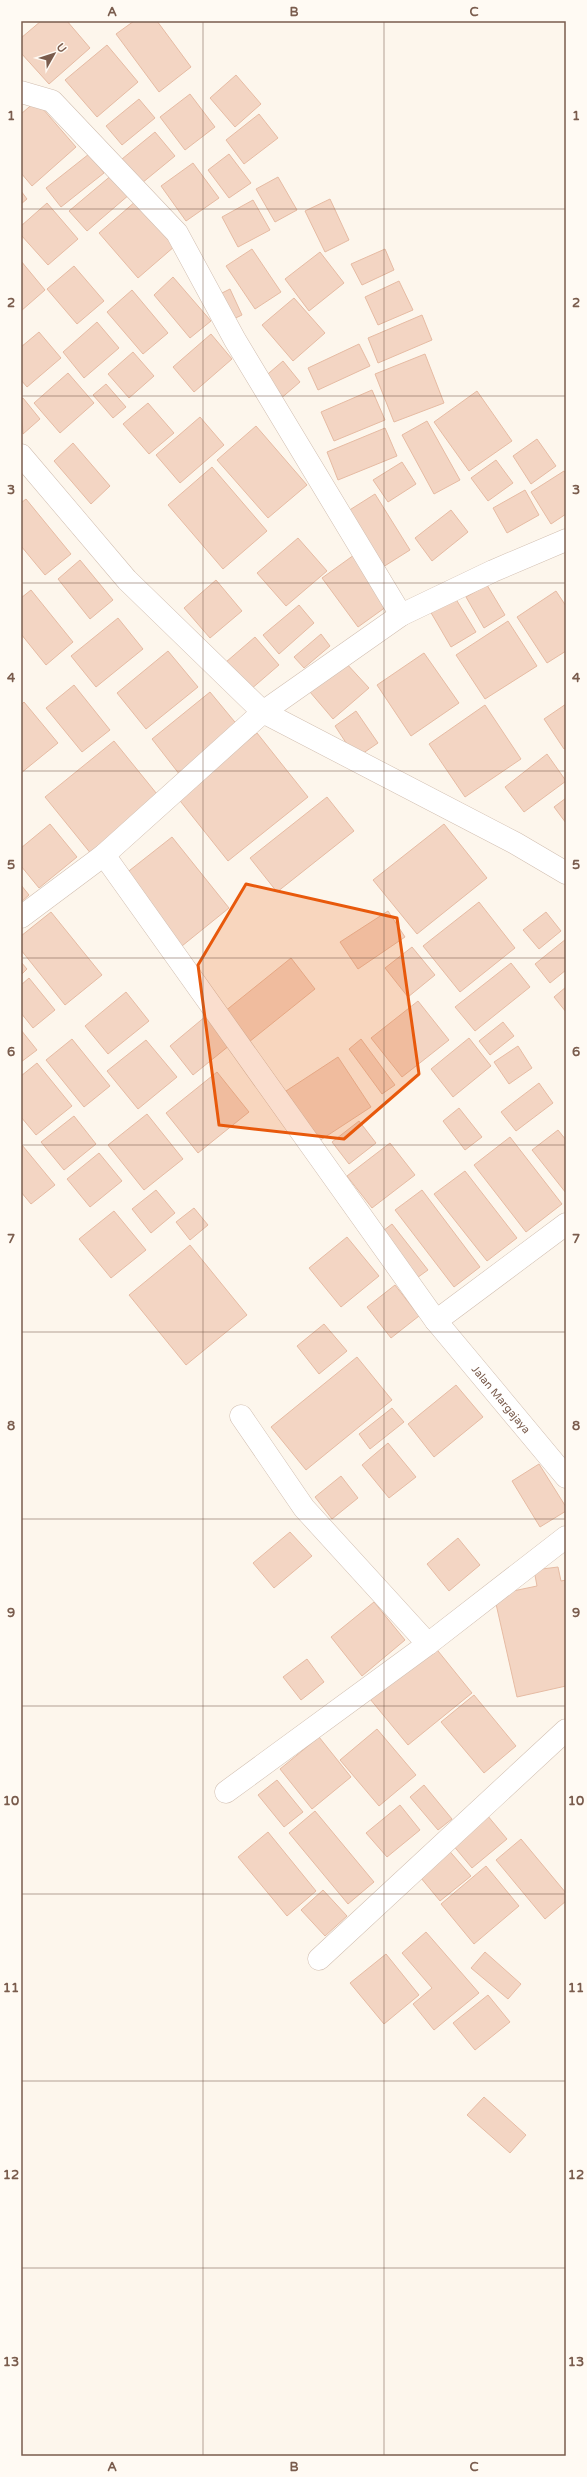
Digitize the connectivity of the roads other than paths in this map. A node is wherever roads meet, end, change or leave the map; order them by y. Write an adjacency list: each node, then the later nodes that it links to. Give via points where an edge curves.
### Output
1 (21, 92): 4 (street, via 52,101 177,233 235,340)
2 (21, 455): 5 (street, via 127,580)
3 (566, 540): 4 (street, via 493,571)
4 (402, 615): 5 (street)
5 (263, 712): 6 (street); 7 (street, via 515,842)
6 (104, 855): 8 (street); 10 (street, Jalan Margajaya)
7 (566, 873)
8 (21, 917)
9 (566, 1224): 10 (street)
10 (436, 1321): 12 (street, Jalan Margajaya)
11 (241, 1416): 14 (street, via 304,1508)
12 (566, 1477)
13 (566, 1537): 14 (street)
14 (428, 1644): 16 (street)
15 (566, 1730): 17 (street)
16 (226, 1792)
17 (319, 1959)

